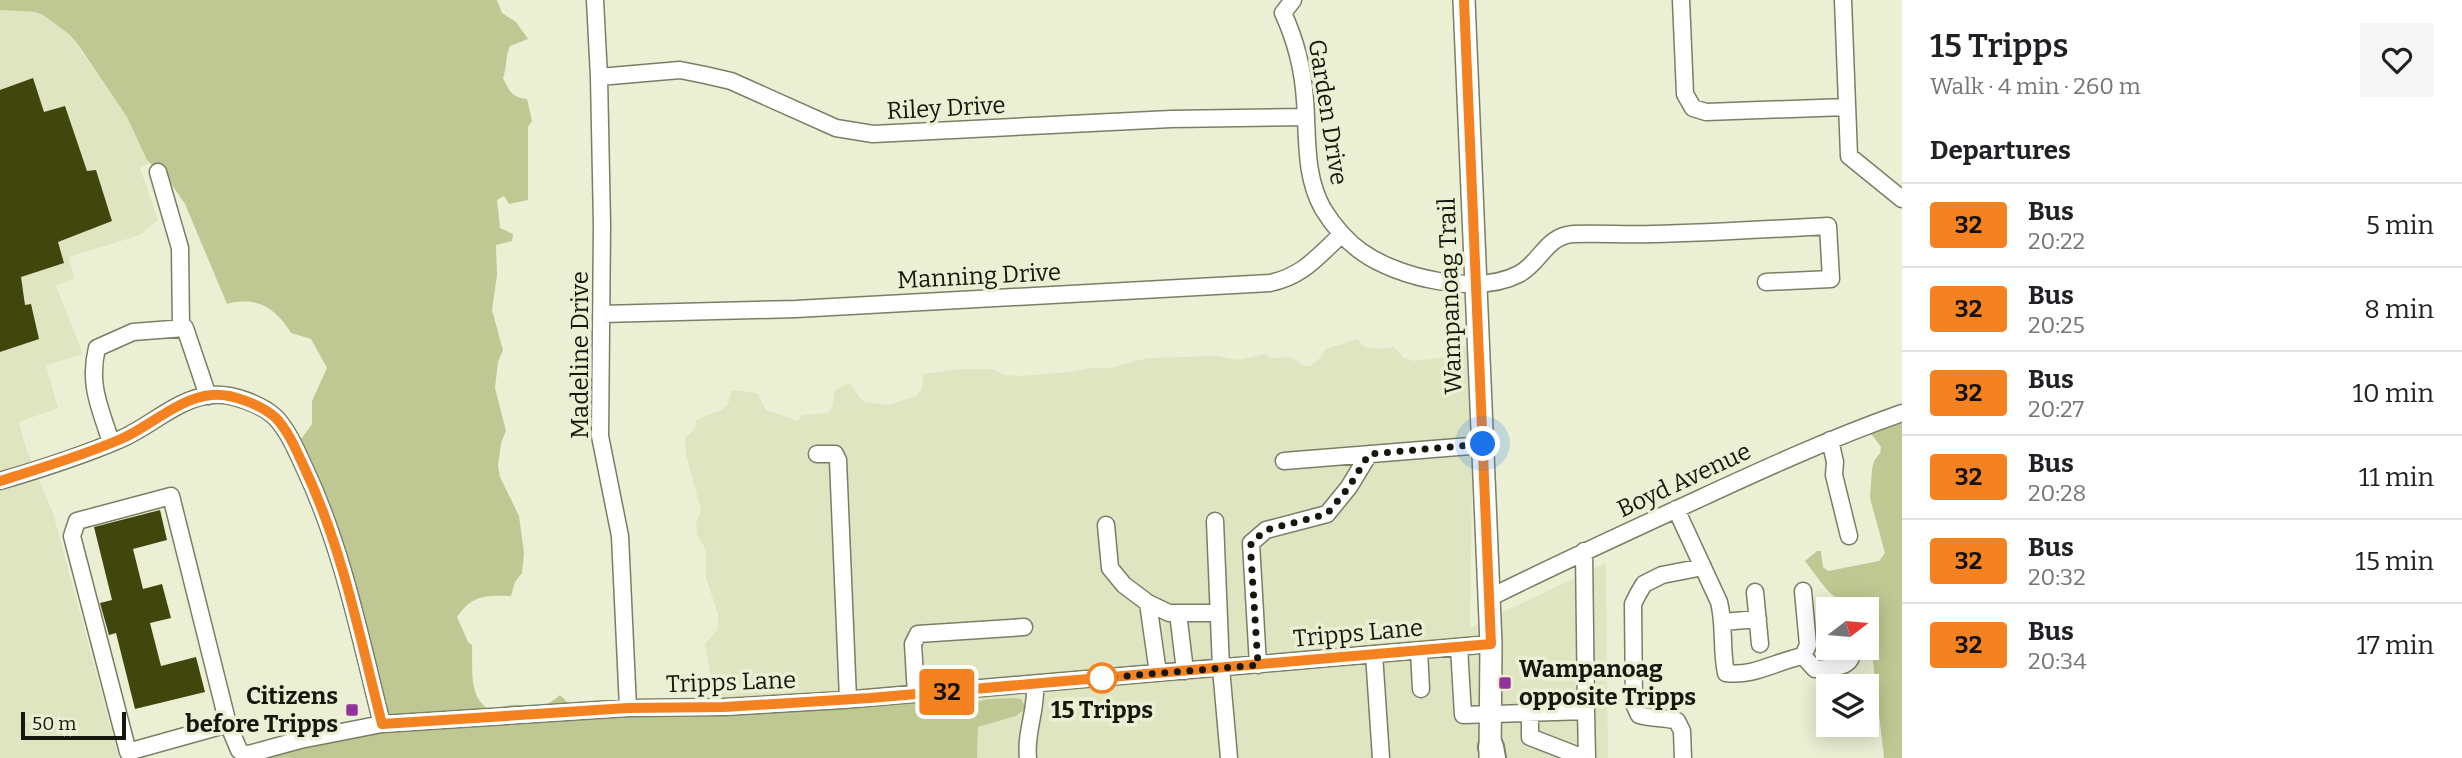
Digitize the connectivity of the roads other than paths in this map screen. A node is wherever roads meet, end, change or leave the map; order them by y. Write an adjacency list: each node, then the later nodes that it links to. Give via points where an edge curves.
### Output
1 (595, 0): 6 (street, Madeline Drive)
2 (1464, 0): 13 (main road, Wampanoag Trail)
3 (1681, 0): 7 (street, via 1685,94 1693,107 1706,112)
4 (1843, 0): 7 (street)
5 (1283, 4): 8 (street, Garden Drive, via 1295,38)
6 (599, 77): 8 (street, Riley Drive, via 680,70 705,75 731,81 835,128 873,134); 14 (street, Madeline Drive)
7 (1846, 107): 10 (street, via 1849,156)
8 (1306, 117): 11 (street, Garden Drive, via 1311,178 1322,207)
9 (158, 173): 15 (street, via 180,248)
10 (1902, 199)
11 (1341, 235): 13 (street, Garden Drive, via 1391,268 1429,279); 14 (street, Manning Drive, via 1298,274 1270,283 796,309)
12 (1766, 282): 13 (street, via 1831,279 1828,226 1570,234 1552,241 1520,273)
13 (1476, 284): 20 (main road, Wampanoag Trail)
14 (602, 314): 55 (street, Madeline Drive, via 600,436 620,536)
15 (181, 328): 16 (street, via 185,328); 19 (street, via 133,332 97,348 93,386)
16 (208, 396): 19 (street, via 189,401); 60 (street, via 231,397 265,410 293,445 317,495 351,598)
17 (1902, 413): 18 (street, Boyd Avenue)
18 (1830, 440): 25 (street, Boyd Avenue); 28 (street)
19 (111, 442): 24 (street)
20 (1483, 444): 22 (street); 33 (main road, Wampanoag Trail)
21 (817, 454): 54 (street, via 835,454 838,460)
22 (1369, 454): 23 (street); 47 (street, via 1327,514 1266,530 1251,543)
23 (1283, 461)
24 (0, 481)
25 (1676, 509): 29 (street, Boyd Avenue); 30 (street)
26 (1215, 521): 36 (street)
27 (1106, 525): 34 (street, via 1110,568)
28 (1849, 536)
29 (1584, 551): 33 (street, Boyd Avenue); 56 (street)
30 (1703, 567): 38 (street, via 1719,602); 68 (street, via 1653,578 1633,604 1633,704 1639,715 1677,721)
31 (1755, 592): 37 (street)
32 (1802, 592): 45 (street, via 1808,645)
33 (1489, 598): 40 (main road, Wampanoag Trail)
34 (1148, 603): 35 (street); 50 (street)
35 (1178, 613): 36 (street); 49 (street)
36 (1218, 613): 48 (street)
37 (1758, 619): 38 (street); 41 (street)
38 (1722, 622): 45 (street, via 1726,673 1737,675)
39 (1024, 627): 53 (street, via 918,634 913,644)
40 (1491, 644): 42 (street, Tripps Lane); 58 (main road, Wampanoag Trail)
41 (1760, 644)
42 (1459, 647): 43 (street, Tripps Lane); 58 (street, via 1463,715)
43 (1419, 650): 44 (street, Tripps Lane); 52 (street)
44 (1374, 654): 47 (street, Tripps Lane); 66 (street)
45 (1803, 656): 46 (street, via 1815,669 1843,666)
46 (1850, 660)
47 (1258, 665): 48 (street, Tripps Lane)
48 (1221, 668): 49 (street, Tripps Lane); 65 (street)
49 (1185, 671): 50 (street, Tripps Lane)
50 (1158, 673): 51 (street, Tripps Lane)
51 (1035, 684): 53 (street, Tripps Lane); 64 (street)
52 (1421, 689)
53 (916, 694): 54 (street, Tripps Lane)
54 (848, 699): 55 (street, Tripps Lane)
55 (628, 708): 60 (street, Tripps Lane)
56 (1587, 711): 57 (street); 67 (street)
57 (1530, 713): 58 (street); 67 (street, via 1530,737)
58 (1492, 714): 62 (main road, Wampanoag Trail)
59 (228, 724): 61 (street); 61 (street, Tripps Lane, via 171,496 77,521 72,536 128,752); 63 (street, Tripps Lane)
60 (382, 724): 63 (street, Tripps Lane)
61 (143, 753)
62 (1492, 754)
63 (242, 757)
64 (1028, 758)
65 (1228, 758)
66 (1381, 758)
67 (1585, 758)
68 (1683, 758)

